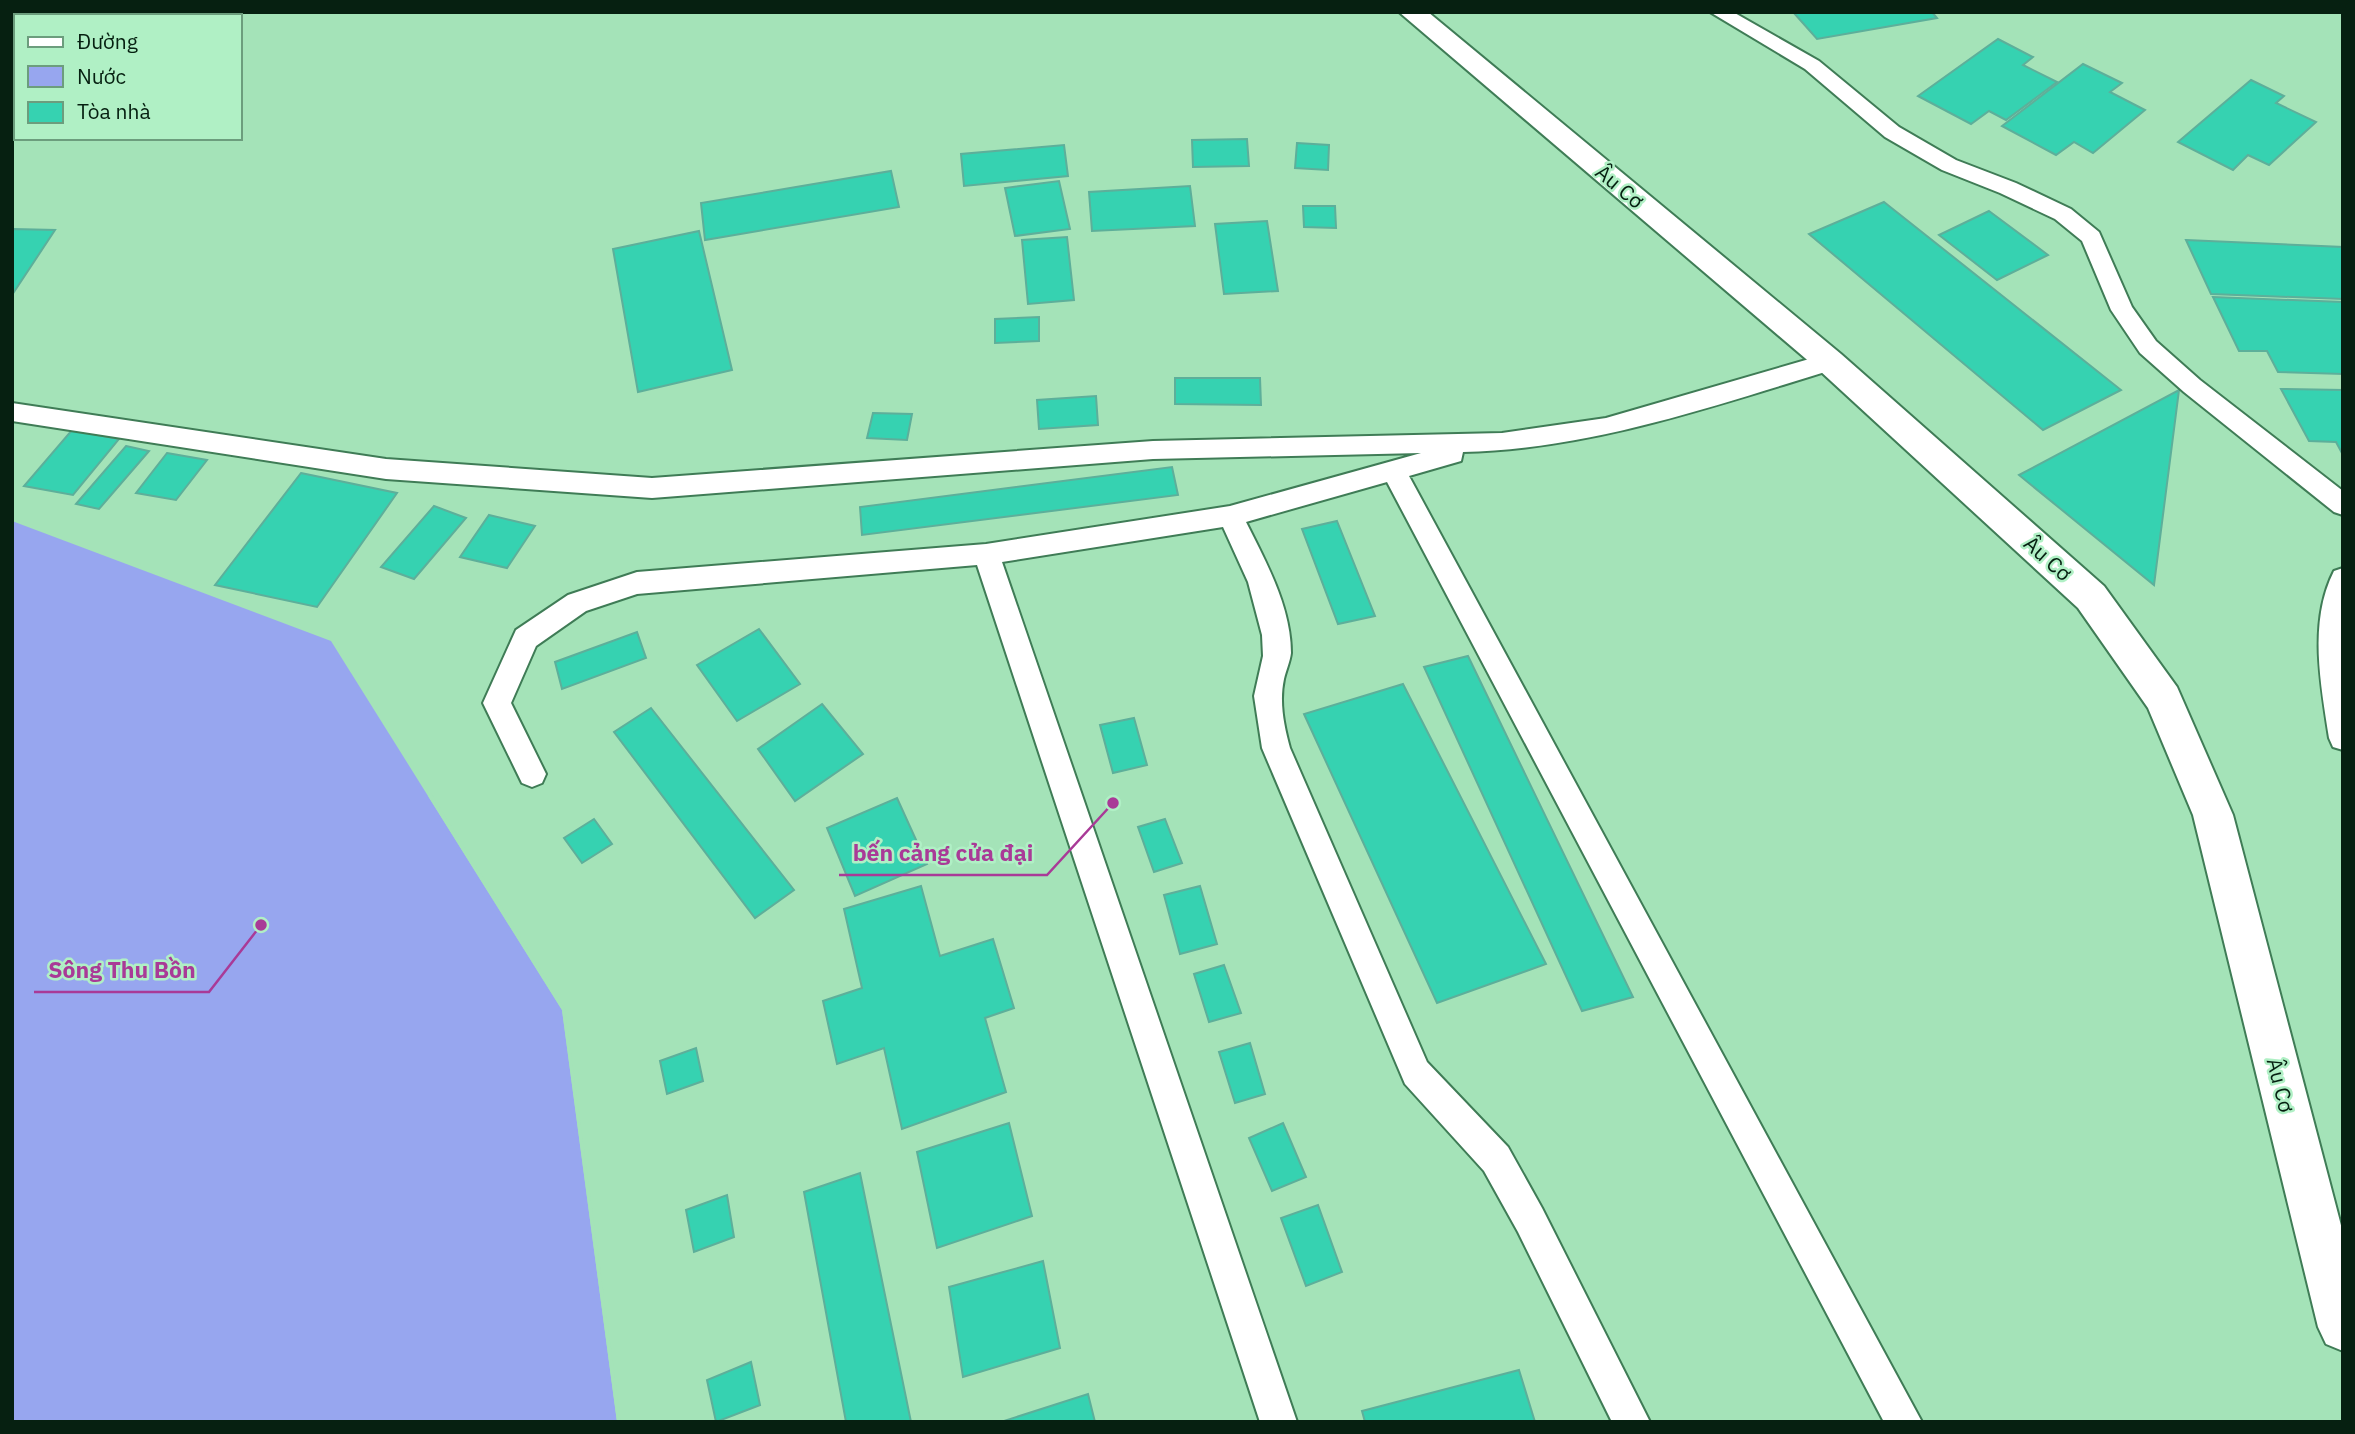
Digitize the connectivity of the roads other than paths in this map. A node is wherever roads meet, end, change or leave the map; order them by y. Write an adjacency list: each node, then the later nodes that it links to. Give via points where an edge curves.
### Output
1 (1412, 12): 3 (main road, Âu Cơ)
2 (1719, 12): 7 (lane, via 1812,65 1892,132 1937,159 2063,214 2091,237 2122,310 2148,347)
3 (1830, 362): 5 (lane, via 1606,427); 13 (main road, Âu Cơ, via 2091,597 2164,699 2213,815)
4 (12, 412): 5 (lane, via 386,469 652,488 1153,450)
5 (1502, 442): 6 (lane)
6 (1393, 469): 8 (lane); 16 (lane)
7 (2343, 505)
8 (1230, 516): 9 (lane); 15 (lane, via 1263,585 1273,622 1277,656 1269,681 1268,719 1276,748 1416,1073 1496,1159)
9 (986, 554): 12 (lane, via 637,583 577,603 526,638 497,703); 14 (lane)
10 (2343, 579): 11 (lane, via 2331,650)
11 (2343, 738)
12 (532, 775)
13 (2343, 1327)
14 (1279, 1422)
15 (1632, 1422)
16 (1904, 1422)

